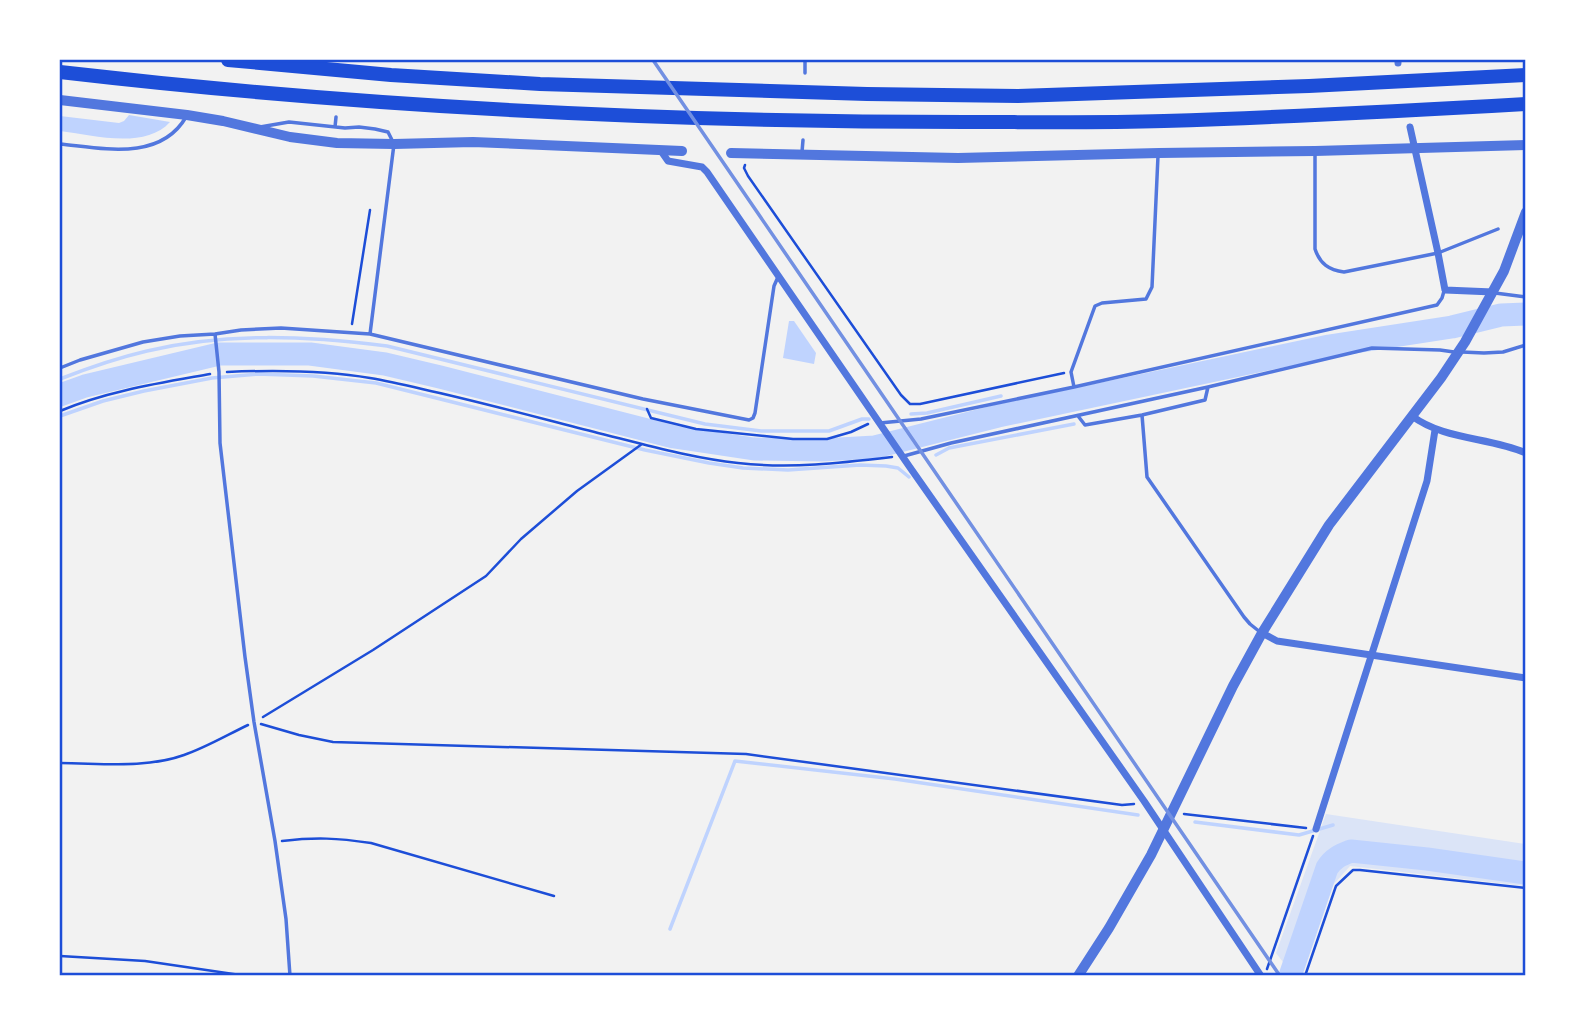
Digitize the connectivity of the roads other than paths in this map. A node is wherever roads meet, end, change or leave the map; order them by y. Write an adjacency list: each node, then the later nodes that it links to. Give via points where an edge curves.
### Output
1 (228, 60): 5 (highway, via 540,84 1018,96)
2 (806, 60): 4 (lane)
3 (60, 72): 7 (highway, via 448,107 826,122 1161,121)
4 (806, 73)
5 (1525, 75)
6 (60, 100): 8 (street)
7 (1525, 104)
8 (187, 115): 12 (street); 14 (lane, via 174,131 146,147)
9 (336, 117): 10 (lane)
10 (335, 127): 12 (lane, via 289,122); 15 (lane, via 384,130)
11 (1410, 127): 17 (street)
12 (254, 128): 15 (street, via 302,139)
13 (803, 140): 23 (lane)
14 (60, 144)
15 (394, 144): 18 (street, via 473,142); 32 (lane)
16 (1525, 145): 17 (street)
17 (1414, 149): 20 (street); 26 (street)
18 (661, 151): 19 (street); 27 (street, via 668,161 708,172)
19 (682, 151)
20 (1315, 151): 22 (street); 26 (lane, via 1315,249 1331,270 1344,272)
21 (731, 153): 23 (street)
22 (1159, 153): 23 (street, via 958,158); 36 (lane, via 1152,287 1146,299 1095,306 1070,372)
23 (802, 154)
24 (1525, 212): 29 (street)
25 (1498, 229): 26 (lane)
26 (1438, 253): 28 (street)
27 (779, 275): 32 (lane, via 755,413 749,420); 41 (street)
28 (1445, 290): 29 (street); 36 (lane, via 1437,305)
29 (1491, 297): 30 (lane); 34 (street)
30 (1525, 297)
31 (215, 334): 32 (lane, via 281,328); 35 (lane, via 143,342); 50 (lane, via 220,443)
32 (370, 334)
33 (1525, 345): 34 (lane, via 1484,354)
34 (1458, 352): 37 (lane, via 1372,348); 40 (street)
35 (60, 368)
36 (1074, 387): 41 (lane)
37 (1208, 387): 38 (lane, via 1205,400); 39 (lane)
38 (1142, 415): 39 (lane, via 1085,425); 45 (lane, via 1147,477 1244,617)
39 (1078, 416): 43 (lane)
40 (1412, 416): 42 (street); 45 (street, via 1329,525)
41 (882, 426): 43 (street)
42 (1435, 430): 44 (street); 46 (street, via 1427,481)
43 (900, 453): 48 (street)
44 (1525, 453)
45 (1262, 633): 46 (street, via 1277,641); 48 (street)
46 (1373, 654): 47 (street); 49 (street)
47 (1525, 678)
48 (1164, 829): 51 (street); 52 (street)
49 (1316, 830)
50 (290, 975)
51 (1078, 975)
52 (1263, 975)

